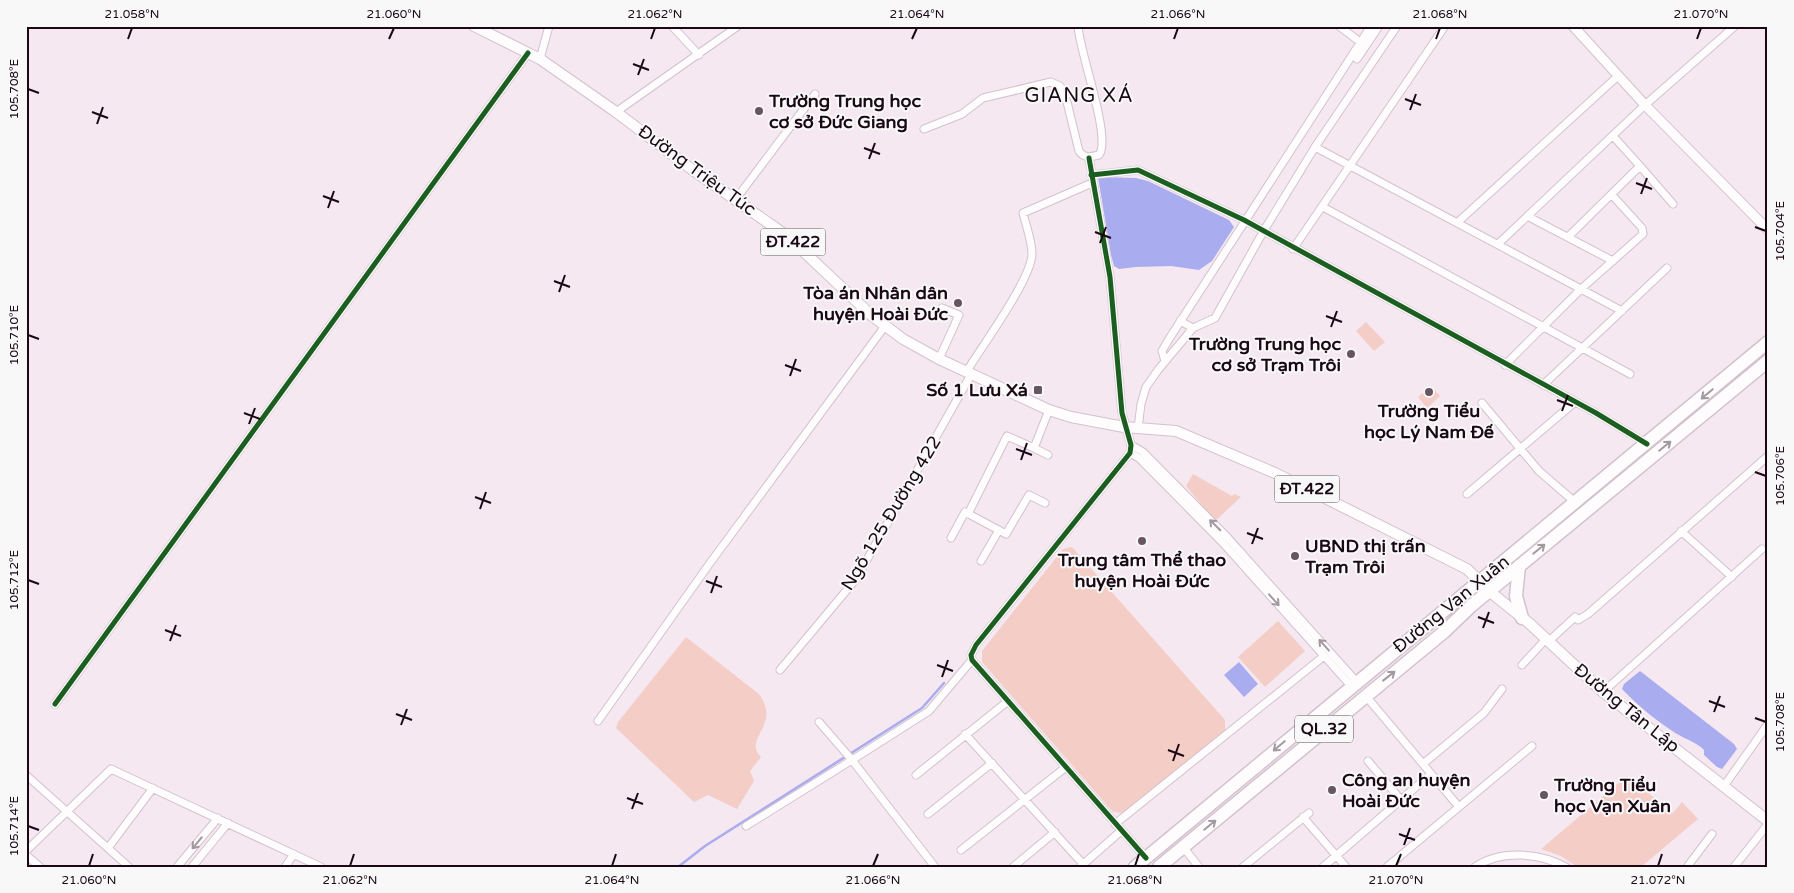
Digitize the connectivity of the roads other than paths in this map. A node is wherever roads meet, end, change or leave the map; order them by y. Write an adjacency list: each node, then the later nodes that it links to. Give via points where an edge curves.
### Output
1 (474, 26): 14 (main road, Đường Triệu Túc / ĐT.422)
2 (549, 26): 16 (street)
3 (672, 26): 15 (street)
4 (738, 26): 15 (street)
5 (1078, 26): 25 (street, via 1103,146 1099,155)
6 (1339, 26): 13 (street)
7 (1371, 26): 13 (street)
8 (1380, 26): 17 (street)
9 (1397, 26): 24 (street)
10 (1445, 26): 27 (street)
11 (1573, 26): 18 (street)
12 (1736, 26): 20 (street)
13 (1360, 42): 35 (street)
14 (528, 53): 16 (main road, Đường Triệu Túc / ĐT.422); 98 (street)
15 (699, 55): 21 (street)
16 (540, 59): 21 (main road, Đường Triệu Túc / ĐT.422)
17 (1357, 59)
18 (1618, 76): 20 (street); 36 (street)
19 (815, 94): 31 (street)
20 (1645, 105): 23 (street); 37 (street)
21 (616, 112): 31 (main road, Đường Triệu Túc / ĐT.422)
22 (924, 129): 25 (street, via 962,114 983,98 1051,82 1060,86 1079,151)
23 (1612, 136): 26 (street); 34 (street)
24 (1315, 147): 27 (street); 38 (street)
25 (1089, 158): 28 (street)
26 (1640, 166): 30 (street); 32 (street)
27 (1351, 167): 33 (street); 36 (street)
28 (1091, 175): 29 (street); 35 (street, via 1138,170)
29 (1092, 183): 58 (street, Ngõ 125 Đường 422, via 1023,213 1032,250 1030,266); 65 (street, via 1110,277)
30 (1612, 195): 39 (street); 42 (street, via 1644,231)
31 (736, 199): 48 (main road, Đường Triệu Túc / ĐT.422, via 787,236)
32 (1674, 204)
33 (1323, 207): 41 (street); 49 (street)
34 (1529, 217): 39 (street); 40 (street)
35 (1244, 220): 38 (street); 47 (street)
36 (1458, 222): 40 (street)
37 (1768, 230)
38 (1263, 232): 41 (street); 50 (street, via 1216,318)
39 (1568, 237): 42 (street)
40 (1498, 244): 44 (street)
41 (1293, 250): 57 (street)
42 (1613, 261): 44 (street)
43 (1667, 268): 46 (street)
44 (1581, 289): 46 (street); 49 (street)
45 (942, 308): 53 (street, via 959,315)
46 (1622, 311): 52 (street)
47 (1180, 321): 50 (street); 54 (street, via 1162,351)
48 (885, 326): 53 (main road, Đường Triệu Túc / ĐT.422); 99 (street)
49 (1543, 327): 52 (street); 57 (street)
50 (1194, 328): 54 (street)
51 (1768, 342): 56 (highway, Đường Vạn Xuân / QL.32)
52 (1582, 348): 59 (street); 61 (street)
53 (939, 359): 58 (main road, Đường Triệu Túc / ĐT.422)
54 (1165, 361): 66 (street, via 1146,386)
55 (1768, 361): 60 (highway, Đường Vạn Xuân / QL.32)
56 (1744, 362): 60 (highway); 67 (highway, Đường Vạn Xuân / QL.32, one-way to 67)
57 (1505, 365): 61 (street)
58 (969, 372): 64 (main road, Đường Triệu Túc / ĐT.422); 92 (street, Ngõ 125 Đường 422, via 856,579)
59 (1630, 374)
60 (1752, 374): 83 (highway, Đường Vạn Xuân / QL.32, one-way to 60)
61 (1543, 385): 62 (street)
62 (1575, 402): 67 (street); 70 (street)
63 (1482, 403): 70 (street)
64 (1049, 410): 65 (main road, Đường Triệu Túc / ĐT.422); 69 (street)
65 (1124, 427): 66 (main road, ĐT.422); 68 (street)
66 (1138, 428): 85 (main road, ĐT.422, via 1176,431 1275,473 1467,569)
67 (1647, 444): 75 (highway, Đường Vạn Xuân / QL.32)
68 (1131, 445): 71 (street); 93 (street, one-way to 68, via 1228,538 1143,452)
69 (1034, 448): 72 (street); 77 (street, via 1007,436)
70 (1521, 450): 74 (street); 75 (street, via 1539,471)
71 (1130, 453): 89 (street, one-way to 89, via 1139,458 1223,543); 90 (street, via 976,645)
72 (1048, 455)
73 (1768, 456): 79 (street)
74 (1467, 494)
75 (1576, 502): 85 (highway, Đường Vạn Xuân / QL.32)
76 (1045, 503): 78 (street, via 1029,495 1006,534)
77 (968, 514): 78 (street); 80 (street, via 965,512)
78 (999, 530): 82 (street)
79 (1681, 531): 84 (street); 88 (street, via 1588,614 1578,620 1575,617)
80 (951, 538)
81 (1762, 549): 84 (street)
82 (981, 561)
83 (1519, 566): 86 (highway, Đường Vạn Xuân / QL.32); 87 (highway, via 1516,596)
84 (1732, 576): 95 (street)
85 (1479, 580): 86 (main road, ĐT.422); 93 (highway, Đường Vạn Xuân / QL.32)
86 (1488, 591): 87 (main road, Đường Tân Lập / ĐT.422); 96 (highway, Đường Vạn Xuân / QL.32, one-way to 86, via 1445,631)
87 (1522, 618): 88 (main road, Đường Tân Lập / ĐT.422)
88 (1547, 640): 91 (street); 95 (main road, Đường Tân Lập / ĐT.422)
89 (1324, 656): 93 (street); 124 (street)
90 (972, 660): 97 (street); 104 (street, via 929,711)
91 (1522, 665)
92 (780, 670)
93 (1354, 684): 109 (highway, Đường Vạn Xuân / QL.32, one-way to 109)
94 (1502, 689): 107 (street, via 1484,713)
95 (1603, 692): 114 (main road, Đường Tân Lập / ĐT.422)
96 (1365, 695): 107 (street); 113 (highway, Đường Vạn Xuân / QL.32)
97 (1008, 701): 102 (street); 108 (street)
98 (55, 704)
99 (598, 720)
100 (818, 722): 104 (street)
101 (1768, 724): 114 (street)
102 (965, 734): 106 (street); 112 (street)
103 (1532, 746): 118 (street)
104 (852, 760): 125 (street); 143 (street)
105 (1368, 761): 117 (street)
106 (992, 763): 116 (street); 120 (street)
107 (1423, 764): 110 (street)
108 (1066, 767): 116 (street); 124 (street)
109 (1251, 770): 113 (highway); 135 (highway, Đường Vạn Xuân / QL.32)
110 (1431, 774): 117 (street); 118 (street)
111 (26, 775): 119 (street)
112 (916, 775)
113 (1262, 782): 129 (highway, Đường Vạn Xuân / QL.32, one-way to 113)
114 (1724, 786): 122 (main road, Đường Tân Lập / ĐT.422)
115 (153, 788): 119 (street, via 111,769); 121 (street); 130 (street)
116 (1026, 800): 127 (street); 131 (street)
117 (1401, 800): 134 (street)
118 (1459, 806): 151 (street)
119 (67, 812): 130 (street); 132 (street)
120 (928, 814)
121 (218, 818): 123 (street); 139 (street, one-way to 139)
122 (1768, 822): 155 (street)
123 (228, 823): 133 (street); 140 (street)
124 (1115, 824): 126 (street)
125 (746, 826)
126 (1121, 831): 135 (street); 136 (street)
127 (1055, 832): 136 (street); 144 (street)
128 (1712, 834): 154 (street)
129 (1183, 847): 146 (highway, Đường Vạn Xuân / QL.32); 147 (street)
130 (108, 848): 138 (street)
131 (961, 850)
132 (26, 853): 137 (street)
133 (294, 854): 141 (street); 142 (street)
134 (1337, 856): 148 (street, via 1306,815); 149 (street); 150 (street)
135 (1146, 858): 145 (highway, Đường Vạn Xuân / QL.32)
136 (1082, 865)
137 (40, 867)
138 (129, 867)
139 (177, 867)
140 (192, 867)
141 (285, 867)
142 (321, 867)
143 (935, 867)
144 (1013, 867)
145 (1135, 867)
146 (1158, 867)
147 (1199, 867)
148 (1243, 867)
149 (1324, 867)
150 (1346, 867)
151 (1387, 867)
152 (1475, 867): 153 (street, via 1518,855 1544,858)
153 (1566, 867)
154 (1688, 867)
155 (1734, 867)

